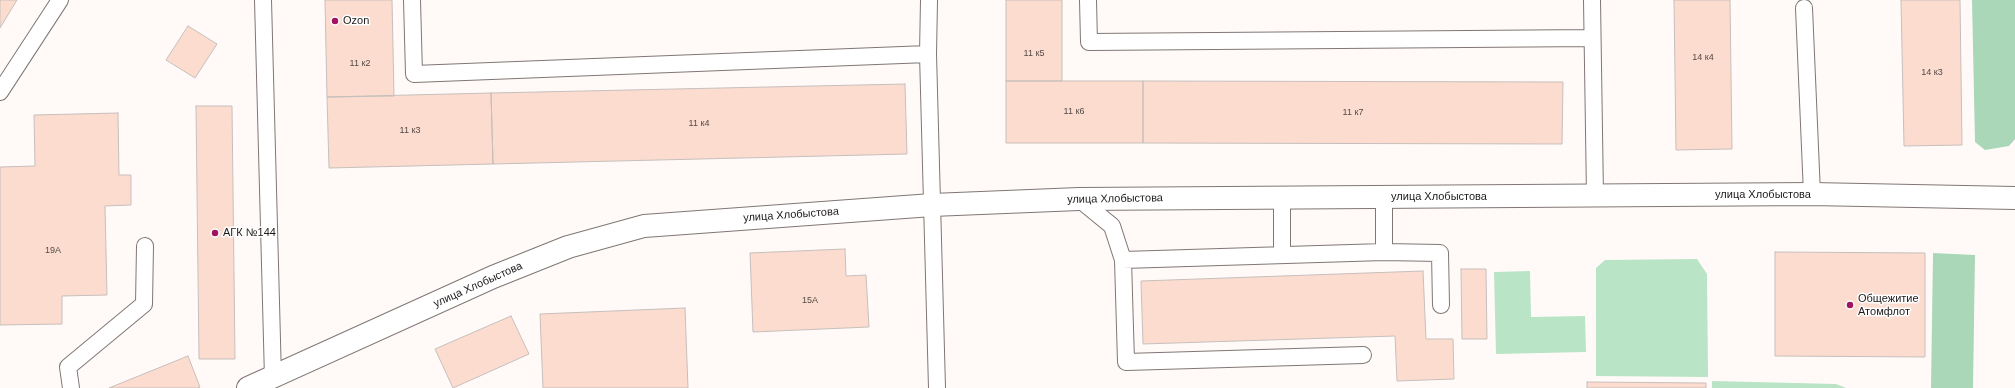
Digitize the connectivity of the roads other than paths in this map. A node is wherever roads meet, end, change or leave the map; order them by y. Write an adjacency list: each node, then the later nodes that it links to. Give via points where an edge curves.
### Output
1 (60, 0): 10 (lane)
2 (263, 0): 24 (lane)
3 (412, 0): 9 (lane, via 414,74)
4 (929, 0): 9 (lane)
5 (1088, 0): 8 (lane, via 1089,42)
6 (1592, 0): 8 (lane)
7 (1804, 8): 11 (lane)
8 (1592, 38): 12 (lane)
9 (928, 54): 17 (lane)
10 (0, 92)
11 (1812, 194): 12 (street, улица Хлобыстова); 15 (street, улица Хлобыстова)
12 (1595, 196): 13 (street, улица Хлобыстова)
13 (1384, 197): 14 (street, улица Хлобыстова); 19 (lane)
14 (1282, 198): 16 (street, улица Хлобыстова); 20 (lane)
15 (2015, 198)
16 (1079, 199): 17 (street, улица Хлобыстова); 21 (lane, via 1112,226)
17 (932, 205): 24 (street, улица Хлобыстова, via 644,226 568,247 493,276); 27 (lane)
18 (145, 246): 25 (lane, via 144,304 68,366)
19 (1384, 252): 20 (lane); 22 (lane, via 1440,253)
20 (1282, 255): 21 (lane)
21 (1123, 260): 23 (lane, via 1126,362)
22 (1441, 305)
23 (1363, 355)
24 (273, 378): 26 (street, улица Хлобыстова)
25 (70, 388)
26 (248, 388)
27 (937, 388)

